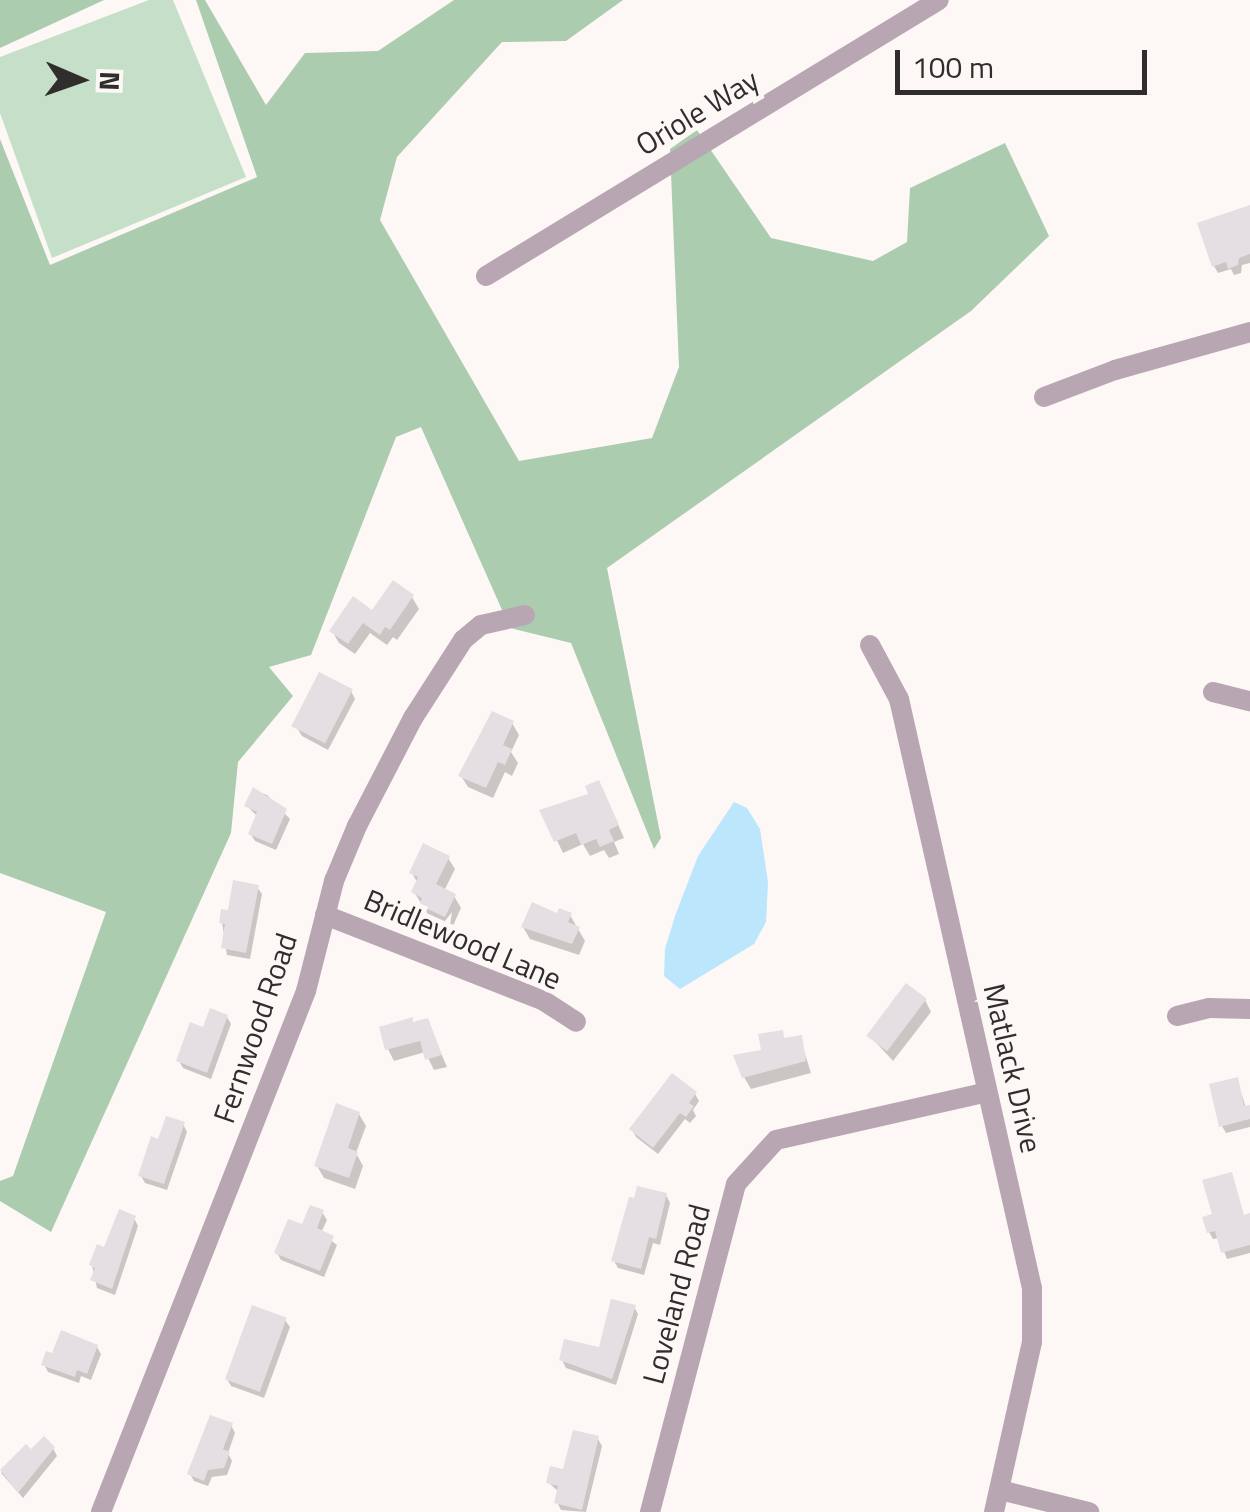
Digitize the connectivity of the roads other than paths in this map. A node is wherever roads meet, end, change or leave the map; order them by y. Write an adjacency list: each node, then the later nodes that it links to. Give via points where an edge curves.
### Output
1 (939, 0): 2 (street, Oriole Way)
2 (486, 276)
3 (1250, 332): 4 (street)
4 (1044, 397)
5 (525, 615): 9 (street, Fernwood Road, via 481,625 451,656 357,826)
6 (870, 645): 13 (street, Matlack Drive, via 899,699)
7 (1214, 692): 8 (street)
8 (1250, 701)
9 (325, 915): 12 (street, Bridlewood Lane, via 544,1001); 15 (street, Fernwood Road, via 306,990)
10 (1250, 1009): 11 (street)
11 (1177, 1016)
12 (576, 1022)
13 (988, 1092): 14 (street, Matlack Drive, via 1032,1288 1032,1342); 16 (street, Loveland Road, via 776,1140 736,1184)
14 (1000, 1490): 17 (street, Matlack Drive); 18 (street)
15 (101, 1512)
16 (650, 1512)
17 (994, 1512)
18 (1089, 1512)

